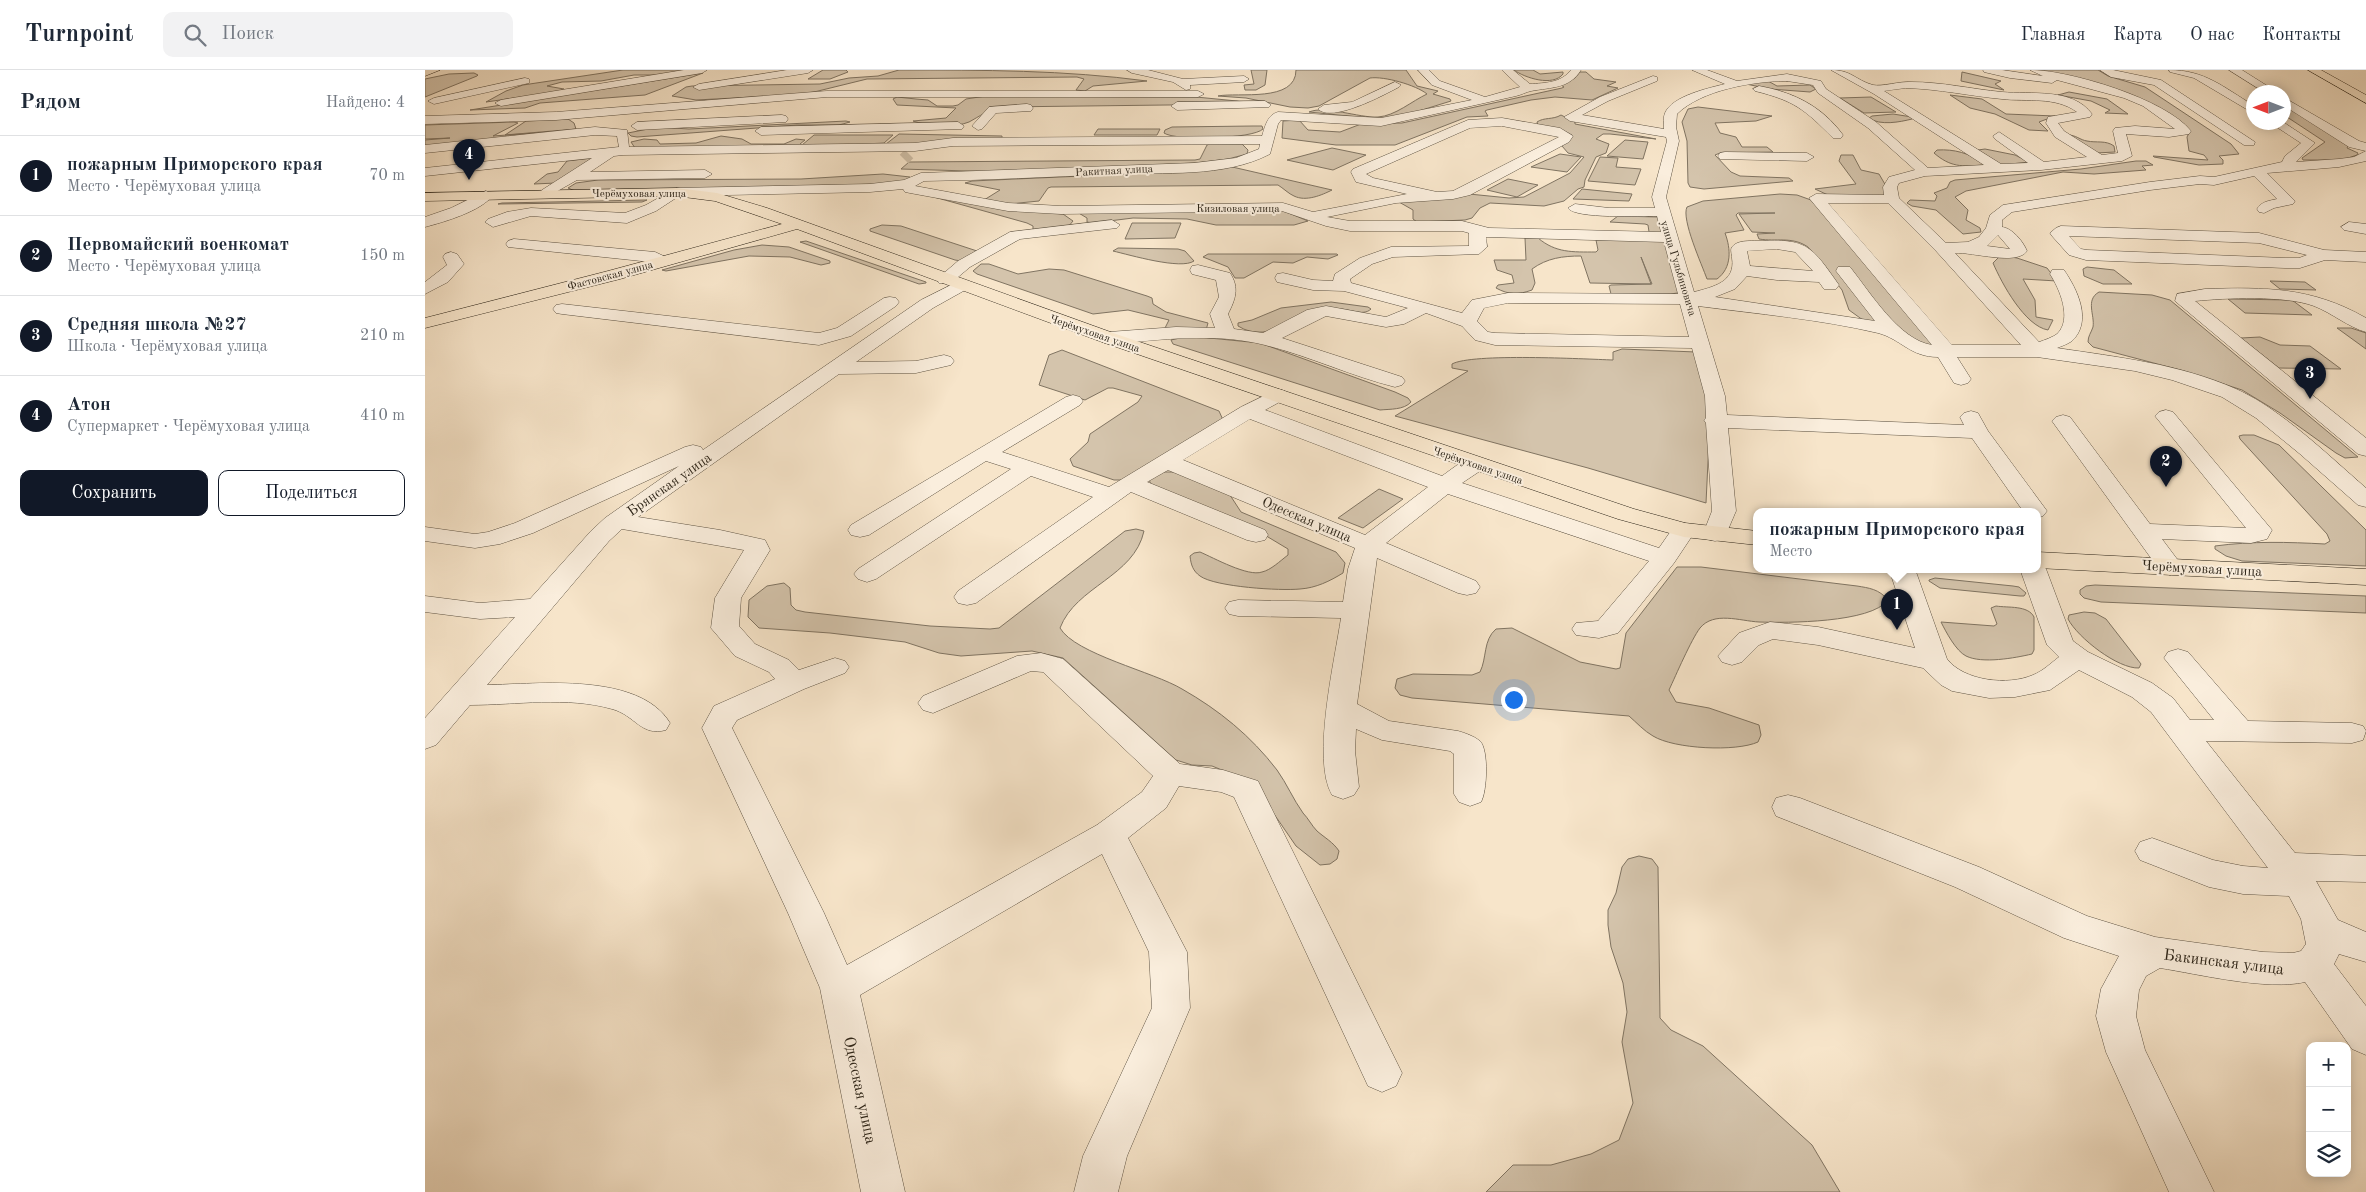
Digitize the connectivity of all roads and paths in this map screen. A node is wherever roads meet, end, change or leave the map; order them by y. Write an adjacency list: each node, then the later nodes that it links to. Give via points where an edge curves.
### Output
1 (435, 70): 20 (main road)
2 (702, 70): 32 (street)
3 (808, 70): 33 (street)
4 (1132, 70): 26 (street)
5 (1423, 70): 41 (street, via 1436,83)
6 (1507, 70): 34 (street)
7 (1560, 70): 17 (street)
8 (1836, 70): 35 (street)
9 (1853, 70): 18 (street)
10 (1988, 70): 23 (street, via 2017,76)
11 (2019, 70): 12 (street)
12 (2035, 70): 23 (street)
13 (2105, 70): 69 (street, via 2115,75 2157,82)
14 (2174, 70): 49 (street, via 2198,76)
15 (2234, 70): 31 (street)
16 (2313, 70): 42 (main road)
17 (1576, 71): 34 (street, via 1562,82)
18 (1863, 71)
19 (1709, 72): 29 (street)
20 (425, 73)
21 (491, 76): 43 (street)
22 (532, 76): 43 (street, via 484,91)
23 (2062, 78): 63 (street, via 2141,102 2185,131)
24 (1244, 79): 26 (street)
25 (1653, 79): 54 (street)
26 (1182, 82): 37 (street, via 1191,92)
27 (573, 83): 32 (street)
28 (859, 83): 38 (street)
29 (1748, 83): 65 (street, улица Гульбиновича, via 1694,96 1678,106 1669,120); 66 (street, via 1799,100); 88 (street, via 1791,78 1817,83 1822,91 1872,125)
30 (1395, 85): 52 (street, via 1355,106)
31 (2259, 85)
32 (613, 86): 59 (street, via 483,106)
33 (690, 89)
34 (1525, 90): 41 (street)
35 (1873, 90): 39 (street, via 1893,85 1935,85 1987,94); 84 (street)
36 (2010, 90): 39 (street)
37 (1199, 94): 38 (street); 45 (street)
38 (850, 96): 51 (street, via 868,99); 55 (street, via 783,98); 56 (street)
39 (2033, 97): 79 (street, via 2069,102 2085,112 2082,116 2053,120 2052,124 2059,134)
40 (631, 98): 59 (street)
41 (1484, 100): 58 (street, via 1381,122)
42 (2366, 100)
43 (429, 102)
44 (614, 105): 59 (street, via 463,114)
45 (1265, 105): 48 (street); 58 (street)
46 (1403, 105): 52 (street, via 1377,116)
47 (2291, 105): 72 (street, via 2354,144)
48 (1158, 106)
49 (2246, 106)
50 (1042, 107): 61 (street, via 997,108)
51 (867, 108)
52 (1314, 108): 58 (street)
53 (1562, 110): 54 (street)
54 (1577, 112): 65 (street, via 1570,117)
55 (556, 116): 56 (street); 59 (street)
56 (573, 116): 57 (street, via 612,126)
57 (824, 117)
58 (1276, 120): 68 (street, Ракитная улица)
59 (426, 122)
60 (2109, 125): 63 (street)
61 (978, 126): 62 (street); 73 (street, via 813,129 624,142 623,133 595,131)
62 (999, 126)
63 (2122, 130): 70 (street, via 2118,132)
64 (2288, 130): 81 (street, via 2309,143 2290,159)
65 (1673, 134): 104 (street, улица Гульбиновича, via 1659,197)
66 (1837, 135)
67 (1999, 136): 82 (street)
68 (1268, 140): 74 (street, via 953,142 912,151); 93 (street, Ракитная улица, via 1262,154 1221,164)
69 (2249, 142)
70 (2122, 145): 71 (street); 79 (street, via 2125,156)
71 (2139, 146)
72 (2366, 147)
73 (425, 149)
74 (611, 152): 87 (street); 92 (street)
75 (2366, 155): 80 (street, via 2358,160)
76 (1725, 156): 77 (street)
77 (1807, 157)
78 (2271, 157): 81 (street)
79 (2101, 160): 82 (street)
80 (2339, 163): 81 (street); 91 (street)
81 (2292, 165): 85 (street); 94 (street)
82 (2041, 166): 84 (street)
83 (2189, 167): 90 (street)
84 (2000, 169): 88 (street)
85 (2261, 170): 90 (street); 103 (street, via 2263,179 2287,201)
86 (901, 171): 93 (street, via 917,172)
87 (425, 172)
88 (1925, 172): 101 (street, via 1893,180 1890,186)
89 (715, 173): 92 (street)
90 (2245, 174): 120 (street, via 2214,181 2150,186 2009,208 1995,218 1993,232 1988,237)
91 (2358, 174)
92 (574, 176): 97 (street)
93 (921, 177): 95 (street, Ракитная улица)
94 (2311, 177)
95 (894, 186): 96 (street, Ракитная улица); 105 (street, Кизиловая улица, via 1008,207 1061,210 1283,207)
96 (676, 192): 97 (main road, Черёмуховая улица); 109 (street, via 627,218 531,212); 110 (main road, Черёмуховая улица, via 717,197)
97 (547, 193): 98 (main road, Черёмуховая улица)
98 (486, 195): 100 (main road, Черёмуховая улица); 108 (street, via 461,210)
99 (1437, 196): 99 (street, via 1465,192 1567,136 1502,122 1468,124 1358,172 1361,178 1370,182); 105 (street, via 1396,198)
100 (425, 197)
101 (1892, 199): 119 (street); 149 (street, via 1816,198)
102 (1575, 208): 104 (street)
103 (2264, 209)
104 (1662, 212): 114 (street, улица Гульбиновича)
105 (1309, 216): 116 (street, Кизиловая улица, via 1350,226 1462,226)
106 (2160, 219): 115 (street, via 2209,224)
107 (1124, 221): 130 (street, Брянская улица, via 1092,229 1016,235 964,264)
108 (425, 222)
109 (493, 222)
110 (794, 225): 124 (main road, Фастовская улица); 130 (main road, Черёмуховая улица)
111 (2349, 227): 112 (street)
112 (2366, 229)
113 (2003, 231): 120 (street, via 2019,251 2014,254)
114 (1670, 237): 116 (street, Кизиловая улица, via 1515,234); 136 (street, улица Гульбиновича)
115 (2244, 238): 121 (street, via 2259,238); 121 (street, via 2057,233 2075,252 2086,255 2285,263 2300,263)
116 (1478, 239): 118 (street); 131 (street, via 1473,251 1410,259 1391,252 1366,261 1341,278)
117 (514, 244): 124 (street, via 655,257)
118 (1515, 246)
119 (1942, 248): 120 (street); 150 (street)
120 (1967, 248)
121 (2324, 255): 123 (street)
122 (451, 257): 133 (street, via 456,264 440,281)
123 (2366, 257)
124 (662, 261): 142 (main road, Фастовская улица)
125 (1198, 270): 145 (street, via 1224,277 1228,297 1219,314)
126 (1741, 270): 126 (street, via 1777,275 1827,281 1806,253 1788,246 1741,248); 136 (street, via 1735,281 1724,289)
127 (1844, 272): 144 (street)
128 (2058, 274): 150 (street, via 2069,287 2072,321 2065,337)
129 (1283, 278): 131 (street, via 1313,285)
130 (953, 282): 146 (main road, Черёмуховая улица); 152 (street, Брянская улица, via 927,304)
131 (1344, 286): 135 (street)
132 (1409, 286): 135 (street)
133 (425, 289)
134 (1468, 292): 140 (street)
135 (1394, 299): 138 (street)
136 (1688, 299): 141 (street, via 1508,298 1478,304); 144 (street); 148 (street, улица Гульбиновича)
137 (890, 302): 139 (street, via 844,332 819,338)
138 (1423, 308): 140 (street); 147 (street, via 1386,322 1326,311 1313,314)
139 (562, 309)
140 (1450, 314): 141 (street)
141 (1468, 322): 148 (street, via 1482,336 1503,340)
142 (425, 323)
143 (2366, 326): 162 (street, via 2347,314 2307,298 2206,294 2183,298)
144 (1892, 331): 149 (street, via 1921,349)
145 (1227, 334): 146 (street, via 1176,333); 147 (street)
146 (1109, 338): 155 (main road, Черёмуховая улица)
147 (1266, 339): 154 (street)
148 (1701, 343): 159 (street, улица Гульбиновича, via 1715,396)
149 (1947, 351): 150 (street); 153 (street, via 1948,360)
150 (2037, 351): 169 (street, via 2136,364 2229,393 2263,414 2308,449)
151 (944, 361): 152 (street, via 910,367)
152 (834, 368): 161 (street, Брянская улица)
153 (1961, 379)
154 (1395, 381)
155 (1278, 395): 157 (street); 165 (main road, Черёмуховая улица)
156 (1073, 401): 163 (street)
157 (1248, 411): 164 (street); 167 (street)
158 (2166, 416): 174 (street, via 2260,530 2251,536)
159 (1715, 420): 170 (street, via 1860,437 1975,424); 176 (street, улица Гульбиновича, via 1724,511)
160 (2063, 421): 174 (street)
161 (739, 435): 171 (street, Брянская улица); 175 (street, via 718,440 524,528 491,539 475,541)
162 (2366, 449)
163 (984, 453): 166 (street); 172 (street)
164 (1166, 461): 168 (street); 179 (street, Одесская улица)
165 (1475, 464): 167 (street); 173 (main road, Черёмуховая улица)
166 (1028, 468): 168 (street); 185 (street)
167 (1444, 486): 179 (street); 180 (street, via 1576,532)
168 (1121, 489): 177 (street); 188 (street)
169 (2366, 500)
170 (2033, 508)
171 (617, 521): 190 (street, Брянская улица); 199 (street, via 720,536 755,545 757,550 728,598 725,628 745,650 779,666)
172 (860, 530)
173 (1684, 530): 176 (main road, Черёмуховая улица); 180 (street)
174 (2143, 530): 182 (street)
175 (425, 534)
176 (1715, 534): 178 (main road, Черёмуховая улица)
177 (1256, 535)
178 (1753, 538)
179 (1368, 545): 187 (street); 192 (street, Одесская улица)
180 (1665, 558): 193 (street, via 1608,627 1599,630)
181 (2041, 560): 182 (main road, Черёмуховая улица)
182 (2170, 566): 186 (main road, Черёмуховая улица)
183 (1903, 573): 197 (street)
184 (2034, 573): 195 (street, via 2061,645)
185 (867, 574)
186 (2366, 577)
187 (1467, 587)
188 (967, 597)
189 (425, 604): 190 (street, via 480,611)
190 (537, 607): 200 (street, Брянская улица)
191 (1238, 608): 192 (street)
192 (1355, 610): 202 (street, Одесская улица)
193 (1587, 628)
194 (1732, 656): 197 (street, via 1749,639 1770,630 1818,636)
195 (2078, 658): 197 (street, via 2043,683 1993,689 1971,687 1951,679 1938,670); 204 (street, via 2142,690 2161,705)
196 (2178, 658): 205 (street)
197 (1933, 661)
198 (835, 667): 199 (street)
199 (795, 682): 219 (street, Одесская улица, via 725,713 717,728)
200 (463, 695): 203 (street, via 572,694 609,698 638,708); 207 (street, Брянская улица)
201 (933, 703): 208 (street, via 1027,662 1053,665)
202 (1342, 709): 209 (street, Одесская улица, via 1339,751); 210 (street, via 1382,730 1458,742 1469,749)
203 (655, 723)
204 (2181, 730): 205 (street); 215 (street)
205 (2239, 730): 206 (street)
206 (2352, 733)
207 (425, 738)
208 (1171, 774): 212 (street, via 1154,800); 221 (street, via 1223,781 1247,789)
209 (1343, 787)
210 (1470, 794)
211 (1788, 807): 218 (street, via 1967,877 2077,928)
212 (1109, 834): 219 (street); 223 (street, via 1168,952 1171,1008 1105,1156)
213 (2152, 851): 215 (street, via 2209,873 2234,878)
214 (2366, 869): 215 (street)
215 (2293, 875): 216 (street, via 2319,918)
216 (2318, 947): 217 (street, via 2343,940); 218 (street, Бакинская улица, via 2293,969 2263,968); 220 (street)
217 (2366, 947)
218 (2155, 952): 224 (street, Бакинская улица, via 2133,965 2120,989 2116,1016 2126,1052)
219 (839, 988): 222 (street, Одесская улица)
220 (2366, 1037)
221 (1382, 1073)
222 (883, 1192)
223 (1096, 1192)
224 (2192, 1192)

